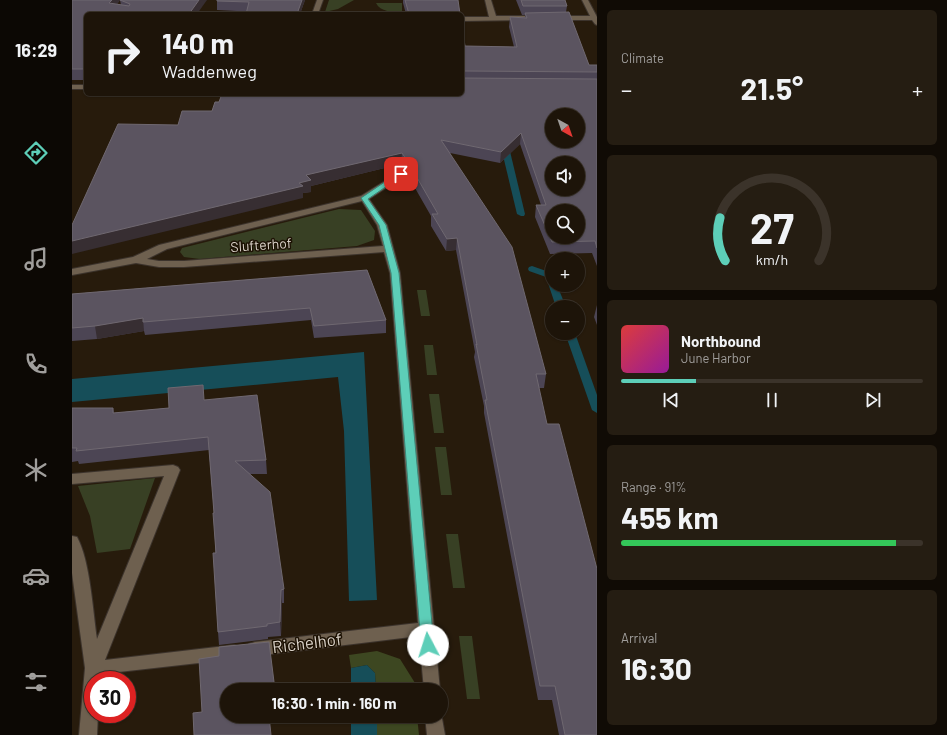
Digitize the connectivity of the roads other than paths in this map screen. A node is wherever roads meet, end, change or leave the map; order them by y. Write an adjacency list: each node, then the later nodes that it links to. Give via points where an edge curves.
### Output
1 (320, 0): 4 (street)
2 (488, 0): 8 (street)
3 (585, 0): 9 (street)
4 (315, 12)
5 (533, 18): 8 (street)
6 (548, 18): 9 (street)
7 (464, 19): 8 (street)
8 (492, 19)
9 (595, 20)
10 (72, 87): 11 (street)
11 (84, 87)
12 (401, 174): 13 (street, Slufterhof)
13 (364, 198): 14 (street, via 382,225); 15 (street, Slufterhof, via 163,247)
14 (389, 249): 15 (street, Slufterhof, via 184,264 159,264); 19 (street, via 395,273)
15 (136, 260): 16 (street, Slufterhof)
16 (72, 272)
17 (72, 479): 20 (street, via 173,470)
18 (72, 541): 20 (street, via 78,562)
19 (426, 630): 20 (street, Richelhof); 21 (street)
20 (93, 668): 23 (street)
21 (431, 683)
22 (435, 723): 24 (street)
23 (88, 735)
24 (436, 735)

